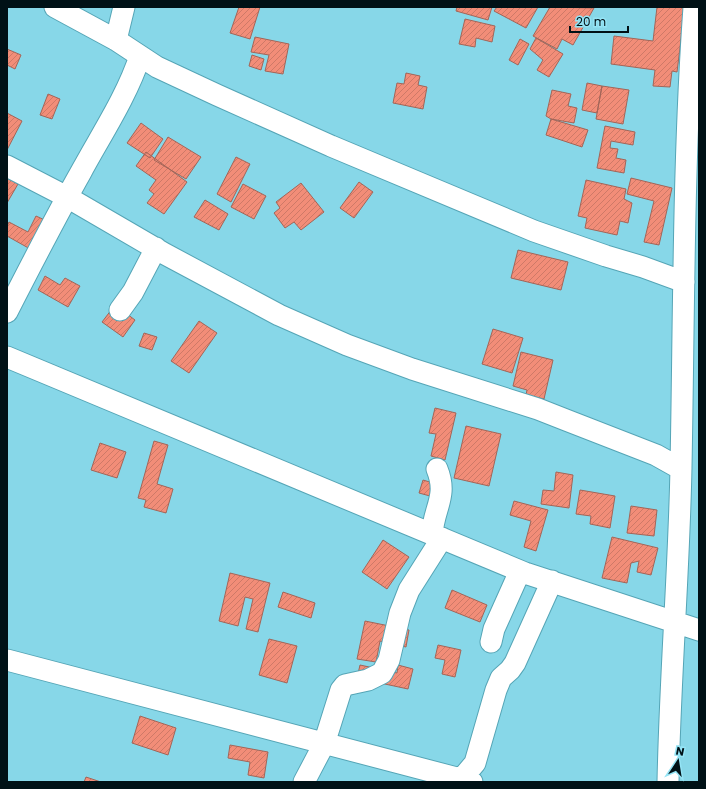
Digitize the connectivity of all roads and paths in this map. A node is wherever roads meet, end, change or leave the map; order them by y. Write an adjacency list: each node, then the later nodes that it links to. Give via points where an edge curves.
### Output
1 (55, 7): 4 (street)
2 (124, 7): 4 (street)
3 (694, 7): 6 (street)
4 (116, 40): 5 (street)
5 (140, 56): 8 (street, via 118,106); 10 (street, via 157,67 217,95 506,220 606,256)
6 (694, 76): 10 (street)
7 (7, 166): 8 (street)
8 (67, 196): 9 (street); 12 (street)
9 (156, 248): 11 (street, via 133,292); 15 (street, via 279,315 347,345 412,369 538,409 656,455)
10 (689, 280): 15 (street)
11 (120, 310)
12 (7, 312)
13 (7, 357): 16 (street)
14 (436, 468): 16 (street, via 442,485 432,525)
15 (681, 469): 19 (street)
16 (437, 536): 17 (street); 23 (street, via 409,590 400,613 389,660 382,673 368,680 345,685 341,690)
17 (520, 571): 18 (street); 21 (street, via 494,629)
18 (552, 581): 19 (street); 24 (street, via 515,663 501,678 478,756)
19 (674, 622): 20 (street); 26 (street)
20 (699, 630)
21 (491, 642)
22 (7, 660): 23 (street)
23 (324, 744): 24 (street); 25 (street)
24 (464, 781)
25 (304, 782)
26 (668, 782)

